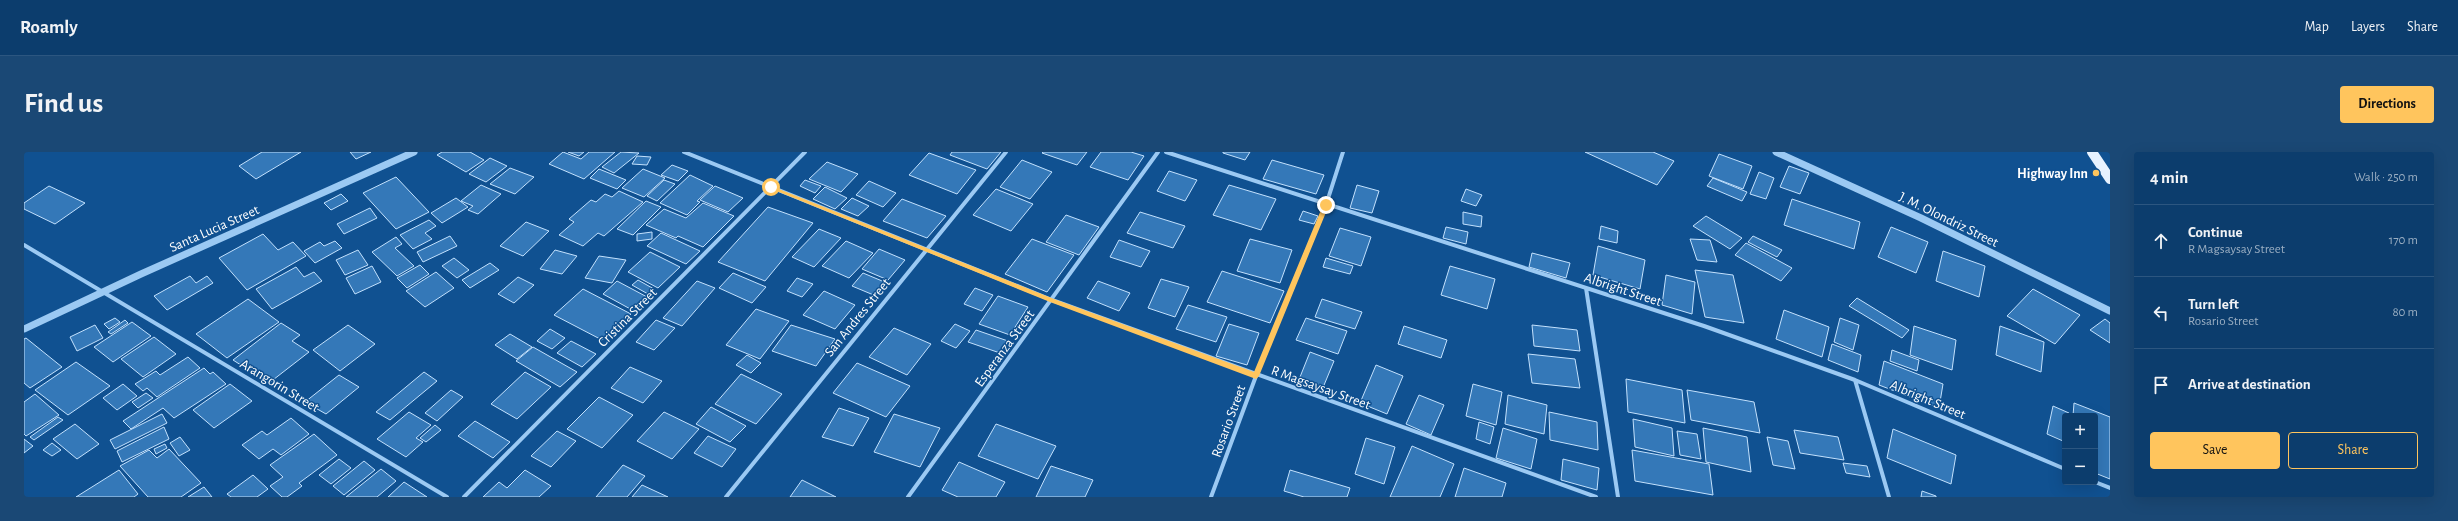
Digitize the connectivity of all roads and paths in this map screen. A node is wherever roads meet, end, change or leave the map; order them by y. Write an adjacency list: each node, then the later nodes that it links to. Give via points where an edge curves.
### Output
1 (414, 152): 16 (street, Santa Lucia Street)
2 (684, 152): 11 (street, R Magsaysay Street)
3 (805, 152): 11 (street, Cristina Street)
4 (1006, 152): 14 (street, San Andres Street)
5 (1158, 152): 17 (street, Esperanza Street)
6 (1166, 152): 12 (street, Albright Street)
7 (1343, 152): 12 (street, Rosario Street)
8 (1776, 152): 18 (street, J. M. Olondriz Street, via 1921,218)
9 (2092, 152): 10 (main road)
10 (2110, 180)
11 (771, 187): 14 (street, R Magsaysay Street); 26 (street, Cristina Street)
12 (1326, 205): 15 (street, Albright Street); 20 (street, Rosario Street)
13 (24, 245): 16 (street, Arangorin Street)
14 (925, 251): 17 (street, R Magsaysay Street); 27 (street, San Andres Street)
15 (1586, 288): 21 (street, Albright Street, via 1704,326); 31 (street)
16 (101, 292): 19 (street, Santa Lucia Street); 25 (street, Arangorin Street)
17 (1052, 300): 20 (street, R Magsaysay Street); 28 (street, Esperanza Street)
18 (2110, 311)
19 (24, 329)
20 (1256, 376): 29 (street, Rosario Street); 30 (street, R Magsaysay Street)
21 (1854, 380): 22 (street, Albright Street); 32 (street)
22 (2062, 468)
23 (2098, 483): 24 (street)
24 (2110, 488)
25 (447, 497)
26 (464, 497)
27 (726, 497)
28 (908, 497)
29 (1211, 497)
30 (1596, 497)
31 (1618, 497)
32 (1889, 497)

